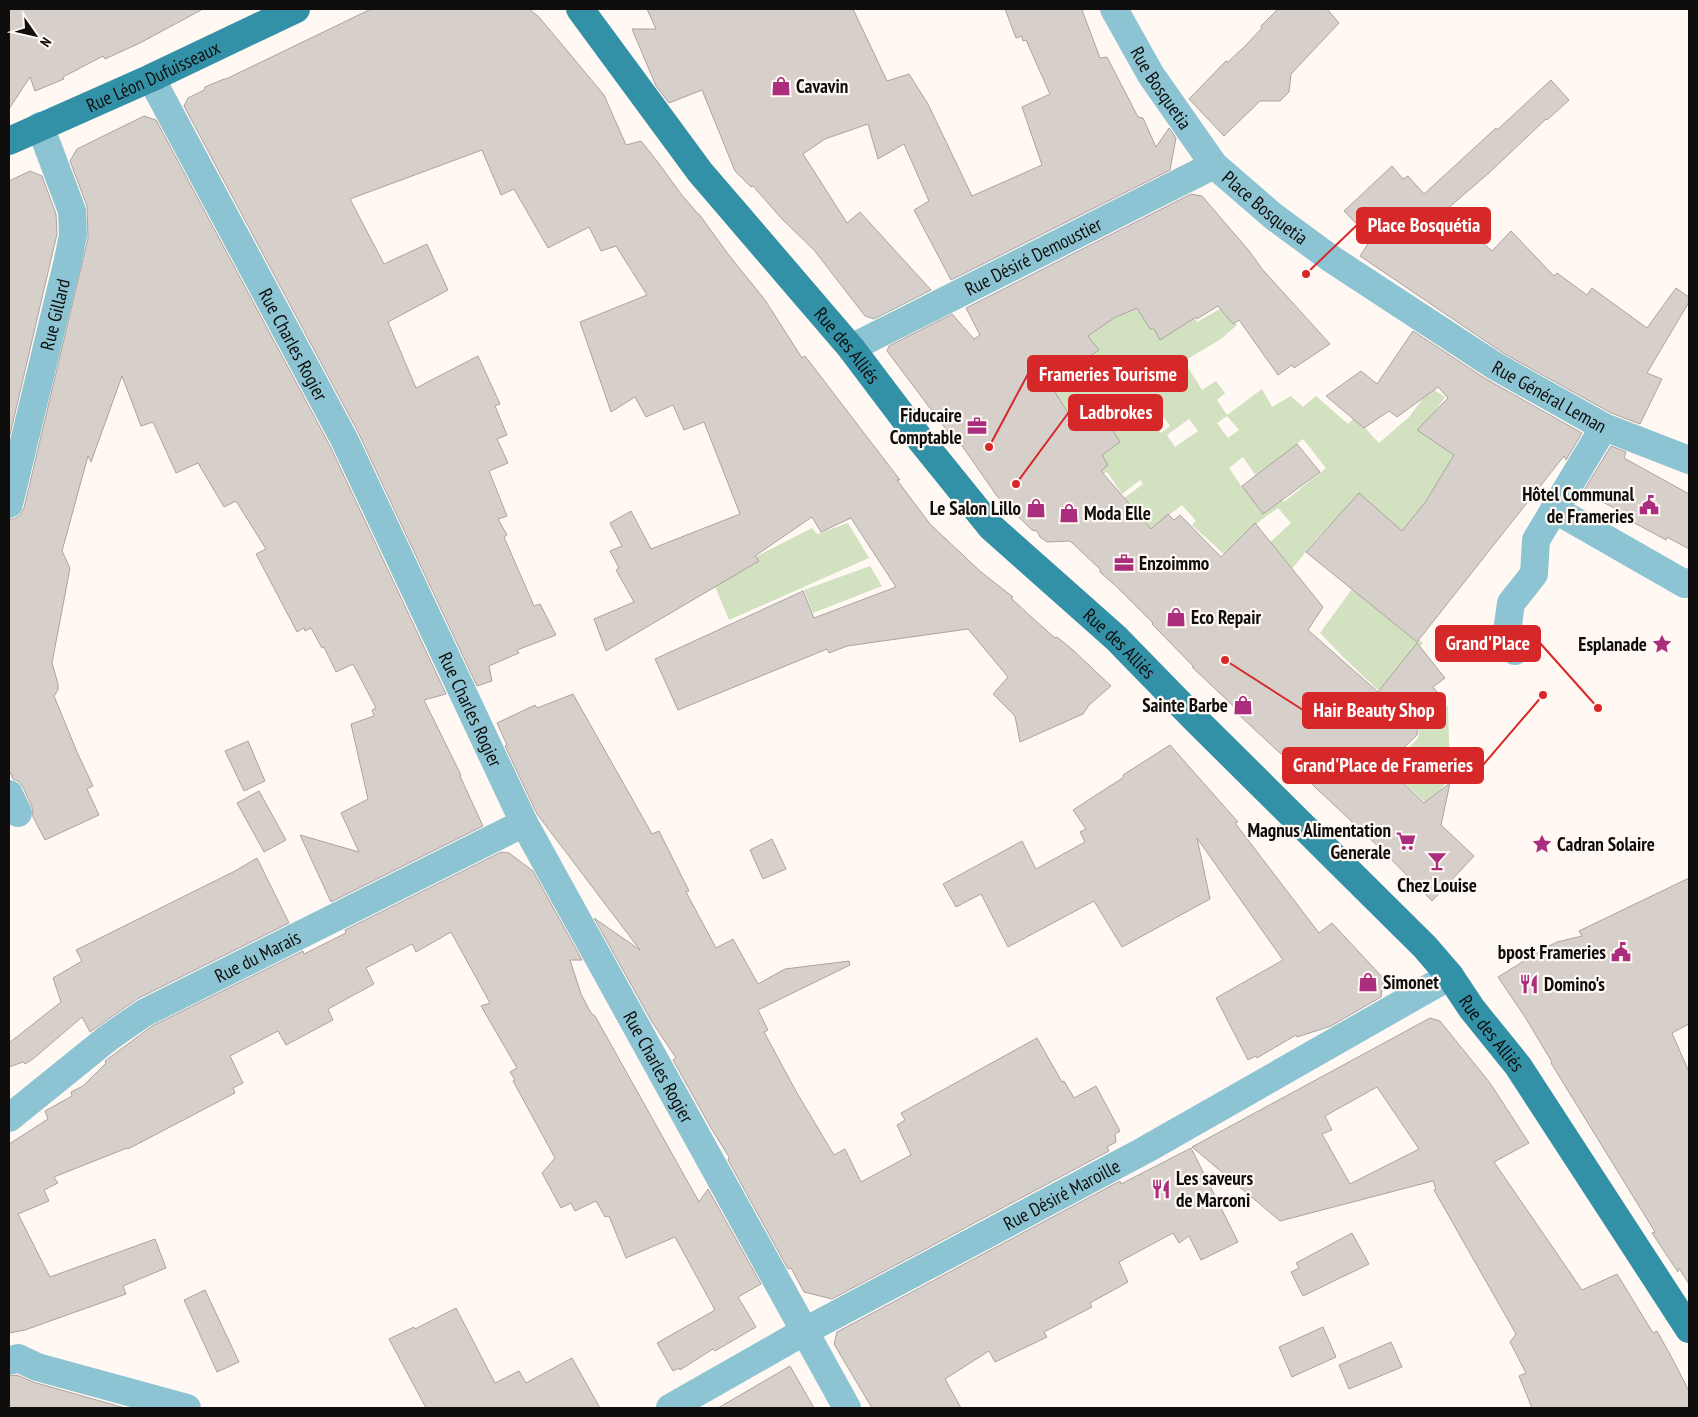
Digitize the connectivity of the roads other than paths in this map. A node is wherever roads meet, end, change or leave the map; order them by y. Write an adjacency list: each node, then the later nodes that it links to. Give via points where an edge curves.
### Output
1 (296, 9): 4 (main road, Rue Léon Dufuisseaux)
2 (580, 9): 9 (main road, Rue des Alliés, via 700,172)
3 (1114, 9): 7 (street, Rue Bosquetia, via 1151,75)
4 (152, 78): 5 (main road, Rue Léon Dufuisseaux); 16 (street, Rue Charles Rogier, via 344,439)
5 (40, 126): 6 (main road, Rue Léon Dufuisseaux); 12 (street, Rue Gillard, via 72,211 73,235)
6 (9, 141)
7 (1214, 165): 8 (street, Place Bosquetia, via 1279,221); 9 (street, Rue Désiré Demoustier)
8 (1417, 315): 10 (street, Rue Général Leman, via 1495,366)
9 (851, 348): 17 (main road, Rue des Alliés, via 991,527 1116,638 1425,947)
10 (1604, 427): 11 (street, Rue Général Leman); 13 (street)
11 (1689, 460)
12 (9, 504)
13 (1554, 509): 14 (street, via 1685,584); 15 (street, via 1536,540 1534,574 1512,603 1507,632)
14 (1689, 582)
15 (1515, 651)
16 (524, 823): 18 (street, Rue du Marais, via 144,1013); 20 (street, Rue Charles Rogier)
17 (1450, 976): 19 (main road, Rue des Alliés, via 1518,1066); 20 (street, Rue Désiré Maroille, via 1145,1150)
18 (9, 1118)
19 (1689, 1329)
20 (805, 1331): 23 (street, Rue Désiré Maroille); 24 (street, Rue Charles Rogier)
21 (9, 1361): 22 (street, via 18,1358 37,1367)
22 (187, 1408)
23 (670, 1408)
24 (847, 1408)

